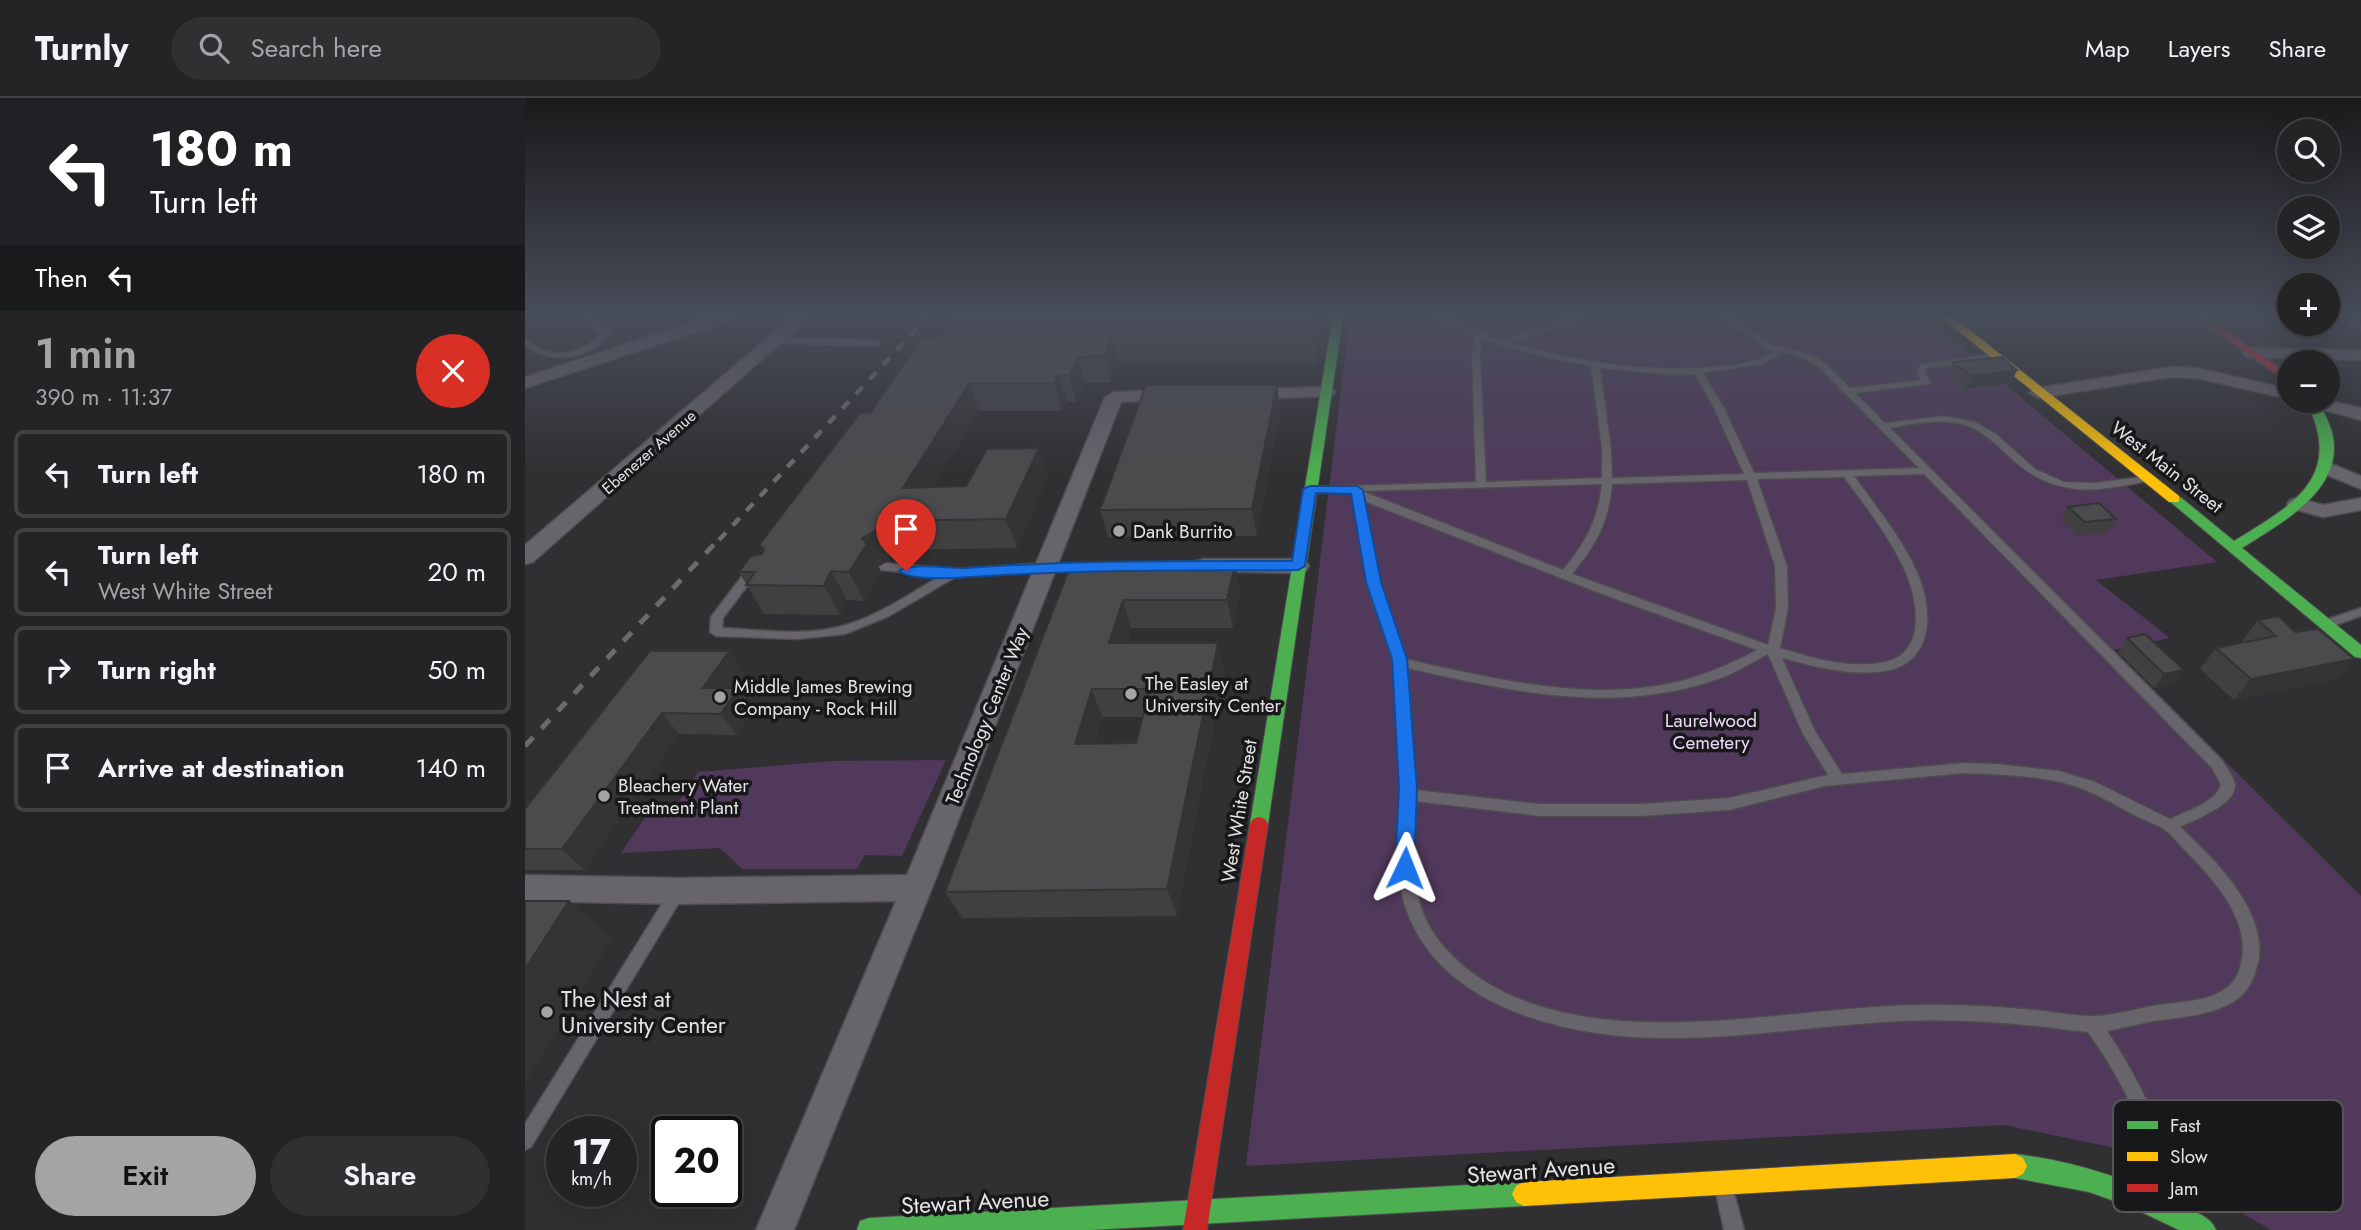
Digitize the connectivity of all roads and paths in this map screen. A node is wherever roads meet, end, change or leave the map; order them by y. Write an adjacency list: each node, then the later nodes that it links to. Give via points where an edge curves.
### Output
1 (568, 369): 12 (street)
2 (742, 369): 36 (street, Ebenezer Avenue)
3 (1330, 369): 15 (street, West White Street)
4 (1476, 369): 30 (lane)
5 (1596, 369): 28 (lane)
6 (1634, 369): 11 (lane)
7 (1718, 369): 11 (lane)
8 (1826, 369): 13 (lane)
9 (1922, 369): 13 (lane, via 1927,382)
10 (2008, 369): 16 (street, West Main Street)
11 (1698, 372): 26 (lane)
12 (525, 383)
13 (1849, 391): 22 (lane)
14 (2277, 391): 16 (street, via 2197,373 2171,372)
15 (1326, 392): 17 (street); 31 (street, West White Street)
16 (2038, 393): 27 (street, West Main Street)
17 (1220, 394)
18 (1194, 395): 38 (street, Technology Center Way, via 1114,397)
19 (2340, 408): 21 (street)
20 (2321, 413): 23 (street, via 2330,438)
21 (2361, 414)
22 (1883, 426): 24 (lane); 27 (lane, via 1943,420 1976,426 2031,471 2065,487 2085,489)
23 (2327, 468): 29 (street); 33 (street)
24 (1929, 471): 25 (lane); 56 (lane, via 2217,764 2228,785 2227,794)
25 (1847, 474): 26 (lane); 51 (lane, via 1916,581 1922,600 1921,634 1905,657 1879,668)
26 (1751, 477): 28 (lane); 51 (lane, via 1781,566 1782,608)
27 (2147, 478): 35 (street, West Main Street)
28 (1608, 482): 30 (lane); 45 (lane, via 1599,529 1584,556)
29 (2361, 483)
30 (1481, 486): 32 (lane)
31 (1310, 489): 32 (lane); 41 (street, West White Street)
32 (1357, 492): 45 (lane); 53 (lane, via 1373,582)
33 (2297, 504): 34 (street, via 2323,511); 35 (street)
34 (2361, 504)
35 (2234, 547): 50 (street, West Main Street)
36 (529, 550)
37 (761, 560): 47 (lane)
38 (1048, 566): 39 (street); 44 (lane); 58 (street, Technology Center Way)
39 (1076, 566)
40 (1187, 566): 41 (street)
41 (1298, 566): 66 (street, West White Street)
42 (882, 571): 43 (lane)
43 (925, 572): 44 (lane); 48 (lane)
44 (955, 573): 48 (lane)
45 (1566, 574): 51 (lane)
46 (759, 579): 47 (lane)
47 (746, 580): 48 (lane, via 717,617 716,632 820,635 858,625)
48 (905, 600)
49 (2361, 612): 50 (lane)
50 (2327, 624): 52 (street, West Main Street)
51 (1770, 650): 53 (lane, via 1684,684 1600,695 1532,690); 54 (lane)
52 (2361, 653)
53 (1400, 662): 55 (lane)
54 (1838, 780): 55 (lane, via 1729,804 1640,810 1540,810); 56 (lane, via 1964,768 2031,772 2090,786)
55 (1408, 795): 60 (lane, via 1405,868 1410,898 1432,944 1485,990 1529,1011 1637,1030 1739,1029 1909,1013)
56 (2170, 826): 60 (lane, via 2211,866 2243,915 2251,961 2244,981 2224,998 2195,1008)
57 (525, 888): 59 (street)
58 (917, 888): 59 (street); 67 (street, Technology Center Way)
59 (678, 891): 62 (lane)
60 (2092, 1024): 61 (lane, via 2109,1047)
61 (2135, 1100)
62 (525, 1140)
63 (1722, 1181): 64 (street, Stewart Avenue, via 2017,1166 2073,1174); 66 (street, Stewart Avenue); 69 (lane)
64 (2113, 1188)
65 (2172, 1212): 70 (street, Stewart Avenue)
66 (1196, 1222): 68 (street, Stewart Avenue)
67 (775, 1230)
68 (869, 1230)
69 (1734, 1230)
70 (2204, 1230)

